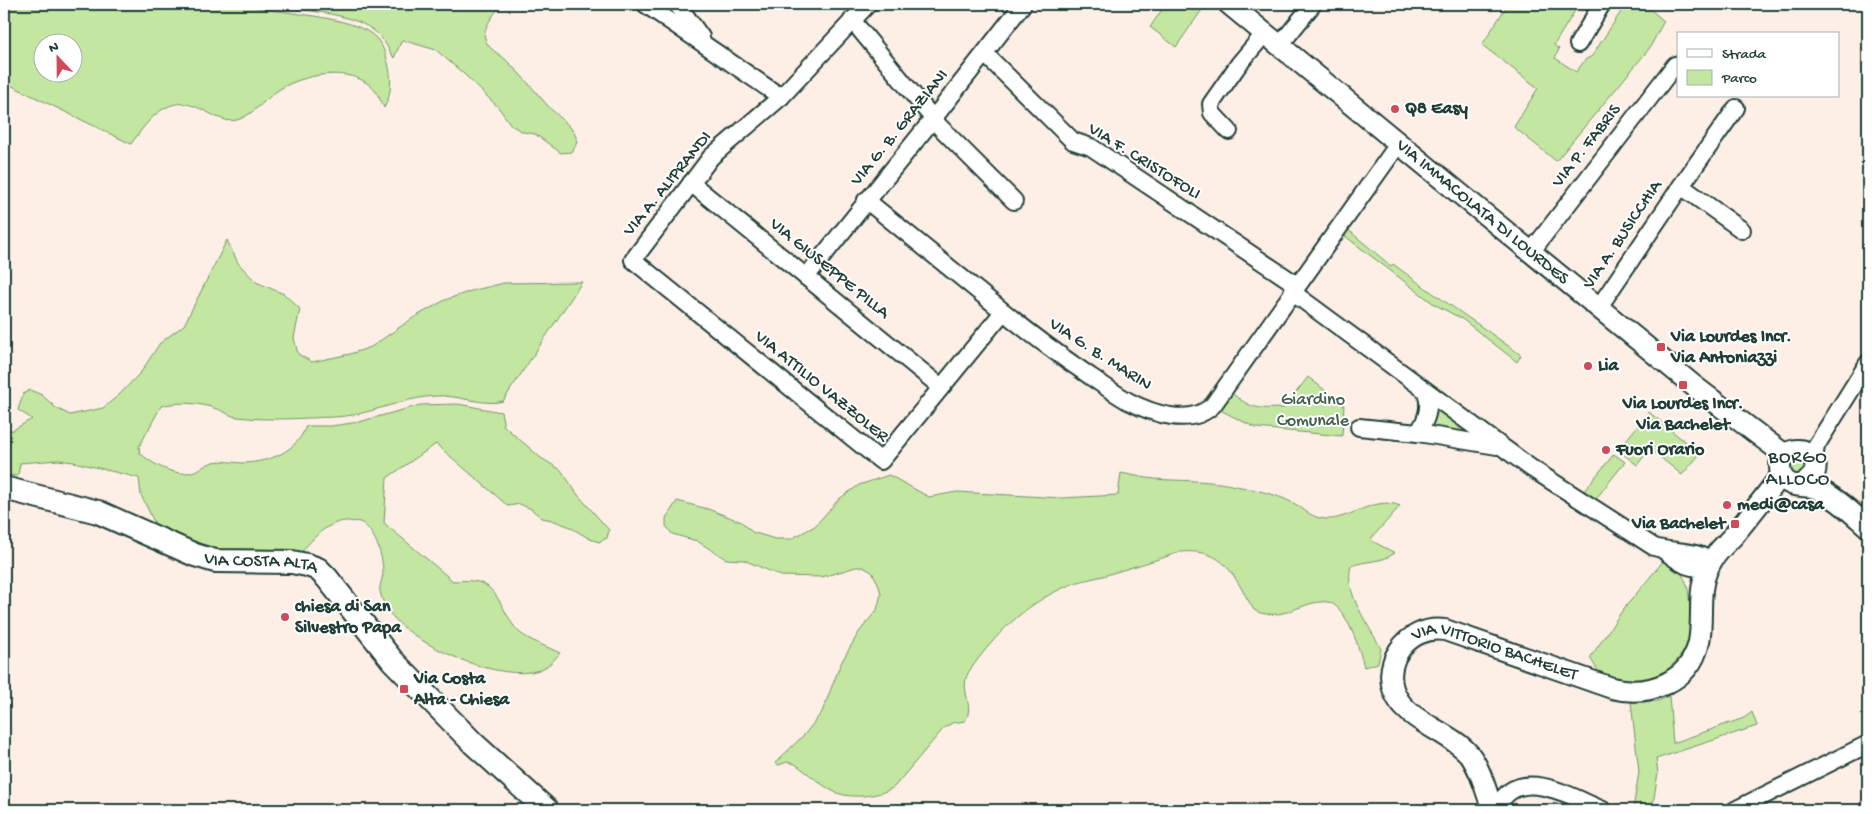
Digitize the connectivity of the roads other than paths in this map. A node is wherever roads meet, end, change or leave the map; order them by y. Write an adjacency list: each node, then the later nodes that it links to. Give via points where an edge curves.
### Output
1 (646, 4): 11 (street)
2 (677, 4): 11 (street)
3 (868, 4): 8 (street, VIA A. ALIPRANDI)
4 (1023, 4): 12 (street, VIA G. B. GRAZIANI)
5 (1229, 4): 9 (street, VIA IMMACOLATA DI LOURDES)
6 (1313, 4): 9 (street)
7 (1602, 4): 10 (street)
8 (852, 20): 14 (street, VIA A. ALIPRANDI); 16 (street)
9 (1273, 39): 17 (street, via 1239,64 1211,104 1212,113); 18 (street, VIA IMMACOLATA DI LOURDES)
10 (1578, 44)
11 (706, 45): 14 (street)
12 (985, 54): 16 (street, VIA G. B. GRAZIANI); 27 (street, VIA F. CRISTOFOLI, via 1073,141 1091,147)
13 (1675, 65): 24 (street, VIA P. FABRIS)
14 (781, 97): 19 (street, VIA A. ALIPRANDI, via 717,150)
15 (1736, 108): 20 (street, VIA A. BUSICCHIA)
16 (933, 119): 21 (street, VIA G. B. GRAZIANI); 22 (street)
17 (1230, 131)
18 (1399, 143): 24 (street, VIA IMMACOLATA DI LOURDES); 27 (street, VIA G. B. MARIN)
19 (691, 183): 25 (street, VIA A. ALIPRANDI); 26 (street, VIA GIUSEPPE PILLA)
20 (1681, 186): 23 (street, VIA A. BUSICCHIA); 28 (street, VIA A. BUSICCHIA)
21 (866, 200): 26 (street, VIA G. B. GRAZIANI); 29 (street, VIA G. B. MARIN)
22 (1014, 201)
23 (1742, 230)
24 (1531, 252): 28 (street, VIA IMMACOLATA DI LOURDES)
25 (633, 260): 31 (street, VIA ATTILIO VAZZOLER, via 881,461)
26 (806, 276): 31 (street, VIA GIUSEPPE PILLA)
27 (1295, 288): 29 (street, VIA G. B. MARIN, via 1213,405 1207,411 1192,416 1173,416 1129,401 1040,342); 32 (street)
28 (1599, 308): 37 (street, VIA IMMACOLATA DI LOURDES, via 1735,418)
29 (1004, 312): 31 (street, VIA ATTILIO VAZZOLER)
30 (1868, 363): 36 (street)
31 (941, 387)
32 (1426, 392): 34 (street, via 1428,414); 35 (street)
33 (1359, 427): 34 (street)
34 (1418, 433): 35 (street)
35 (1502, 447): 42 (street, via 1556,486 1654,547)
36 (1813, 457): 37 (street, via 1796,450); 37 (street, VIA VITTORIO BACHELET, via 1810,480); 39 (street, VIA IMMACOLATA DI LOURDES)
37 (1786, 471): 39 (street, VIA IMMACOLATA DI LOURDES); 41 (street, VIA VITTORIO BACHELET)
38 (4, 488): 46 (main road, VIA COSTA ALTA, via 98,512 215,561 292,562 318,569 392,660 474,744)
39 (1827, 494): 40 (street, VIA IMMACOLATA DI LOURDES)
40 (1868, 527)
41 (1730, 539): 42 (street); 43 (street, VIA VITTORIO BACHELET)
42 (1689, 559): 43 (street, via 1702,555); 44 (street)
43 (1710, 564): 44 (street, VIA VITTORIO BACHELET)
44 (1701, 598): 47 (street, VIA VITTORIO BACHELET, via 1699,644 1690,662 1674,679 1646,691 1612,688 1436,628 1421,632 1401,646 1392,674 1398,700 1468,754)
45 (1868, 744): 49 (street)
46 (547, 810)
47 (1494, 810): 48 (street, via 1510,792 1528,785 1551,788)
48 (1603, 810)
49 (1735, 810)

